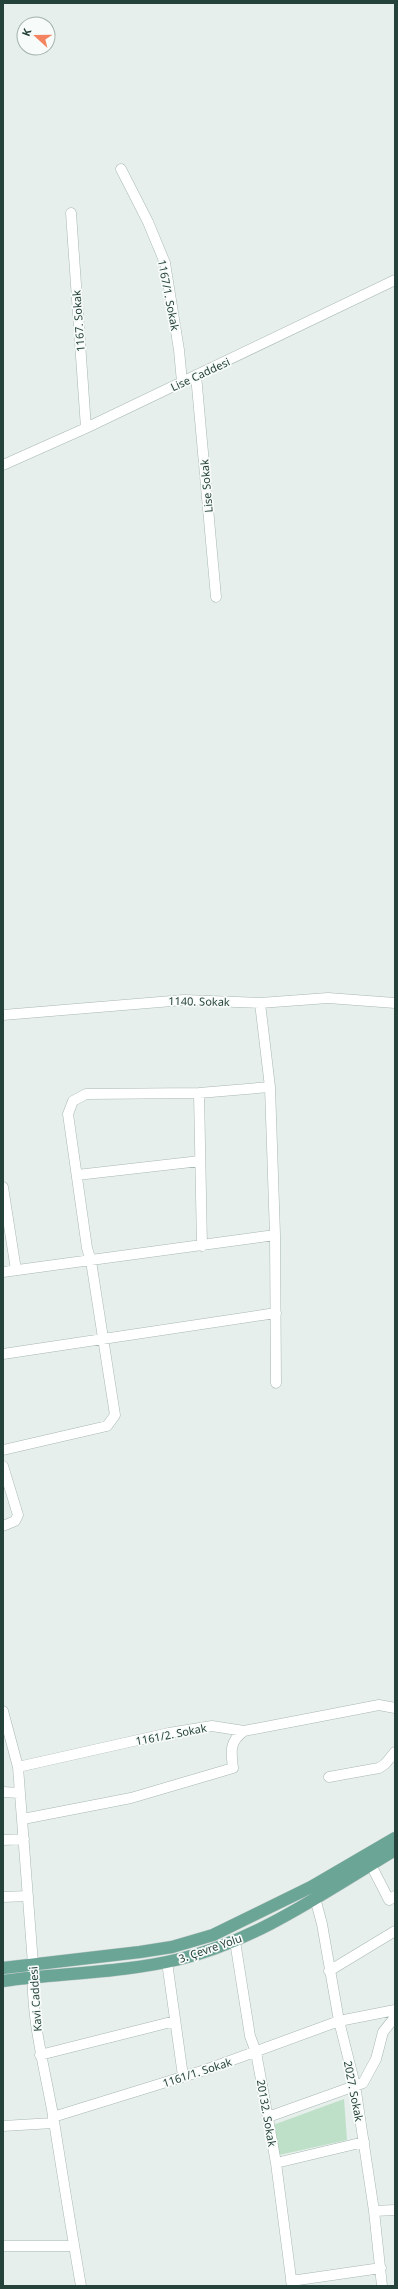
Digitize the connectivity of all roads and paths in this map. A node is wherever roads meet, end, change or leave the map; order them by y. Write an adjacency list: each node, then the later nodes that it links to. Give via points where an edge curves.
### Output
1 (121, 169): 5 (street, 1167/1. Sokak, via 166,263 180,350)
2 (71, 213): 6 (street, 1167. Sokak)
3 (395, 280): 4 (street, Lise Caddesi)
4 (196, 375): 5 (street, Lise Caddesi); 8 (street, Lise Sokak)
5 (182, 382): 6 (street, Lise Caddesi)
6 (86, 428): 7 (street, Lise Caddesi)
7 (3, 465)
8 (216, 597)
9 (260, 1003): 10 (street, 1140. Sokak, via 328,998); 11 (street, 1140. Sokak, via 184,1000); 12 (street)
10 (395, 1003)
11 (3, 1015)
12 (270, 1087): 13 (street); 17 (street)
13 (199, 1093): 14 (street); 15 (street, via 110,1093 79,1096 71,1104 68,1114)
14 (200, 1161): 15 (street); 18 (street)
15 (76, 1175): 19 (street)
16 (3, 1187): 20 (street)
17 (274, 1235): 18 (street); 22 (street)
18 (202, 1246): 19 (street)
19 (91, 1261): 20 (street); 23 (street)
20 (16, 1270): 21 (street)
21 (3, 1272)
22 (276, 1313): 23 (street, via 176,1326); 25 (street)
23 (104, 1339): 24 (street); 26 (street, via 115,1410 111,1423)
24 (3, 1354)
25 (276, 1383)
26 (3, 1450)
27 (3, 1466): 28 (street, via 18,1515 15,1522)
28 (3, 1526)
29 (395, 1708): 32 (street, 1161/2. Sokak, via 379,1705)
30 (3, 1711): 31 (street, Kavi Caddesi)
31 (6, 1731): 34 (street, Kavi Caddesi)
32 (244, 1731): 34 (street, 1161/2. Sokak, via 212,1726 168,1733); 38 (street, via 235,1738 231,1747 233,1768 132,1798)
33 (395, 1752): 35 (street, via 379,1768)
34 (18, 1767): 37 (street, Kavi Caddesi)
35 (329, 1777)
36 (3, 1792): 37 (street)
37 (19, 1793): 38 (street, Kavi Caddesi)
38 (23, 1819): 40 (street, Kavi Caddesi)
39 (395, 1838): 51 (main road, 3. Çevre Yolu, via 311,1887 213,1934 166,1948)
40 (24, 1839): 41 (street); 44 (street, Kavi Caddesi)
41 (3, 1840)
42 (395, 1850): 43 (main road, 3. Çevre Yolu)
43 (371, 1865): 45 (street, via 389,1900); 47 (main road, 3. Çevre Yolu)
44 (28, 1896): 46 (street); 51 (street, Kavi Caddesi)
45 (395, 1896)
46 (3, 1897)
47 (315, 1898): 49 (main road, 3. Çevre Yolu); 53 (street, 2027. Sokak)
48 (395, 1931): 53 (street)
49 (235, 1941): 50 (main road, 3. Çevre Yolu); 60 (street, 20132. Sokak, via 250,2036)
50 (167, 1962): 54 (main road, 3. Çevre Yolu); 59 (street)
51 (33, 1964): 52 (main road, 3. Çevre Yolu); 54 (street, Kavi Caddesi)
52 (3, 1968)
53 (329, 1971): 58 (street, 2027. Sokak)
54 (32, 1977): 55 (main road, 3. Çevre Yolu); 61 (street, Kavi Caddesi)
55 (3, 1981)
56 (395, 2010): 58 (street, 1161/1. Sokak)
57 (395, 2017): 63 (street, via 383,2032 376,2059 363,2083)
58 (339, 2020): 60 (street, 1161/1. Sokak); 63 (street, 2027. Sokak)
59 (175, 2021): 61 (street); 62 (street)
60 (256, 2052): 62 (street, 1161/1. Sokak); 64 (street, 20132. Sokak)
61 (40, 2055): 65 (street, Kavi Caddesi)
62 (183, 2076): 65 (street, 1161/1. Sokak)
63 (355, 2085): 64 (street); 67 (street, 2027. Sokak)
64 (268, 2117): 68 (street, 20132. Sokak)
65 (53, 2120): 66 (street, 1161/1. Sokak); 72 (street, Kavi Caddesi)
66 (3, 2126)
67 (364, 2142): 68 (street); 70 (street, 2027. Sokak)
68 (276, 2163): 74 (street, 20132. Sokak)
69 (395, 2210): 70 (street)
70 (374, 2211): 73 (street, 2027. Sokak)
71 (3, 2246): 72 (street)
72 (74, 2246): 75 (street, Kavi Caddesi)
73 (381, 2268): 74 (street); 76 (street, 2027. Sokak)
74 (292, 2283)
75 (81, 2286)
76 (382, 2286)

